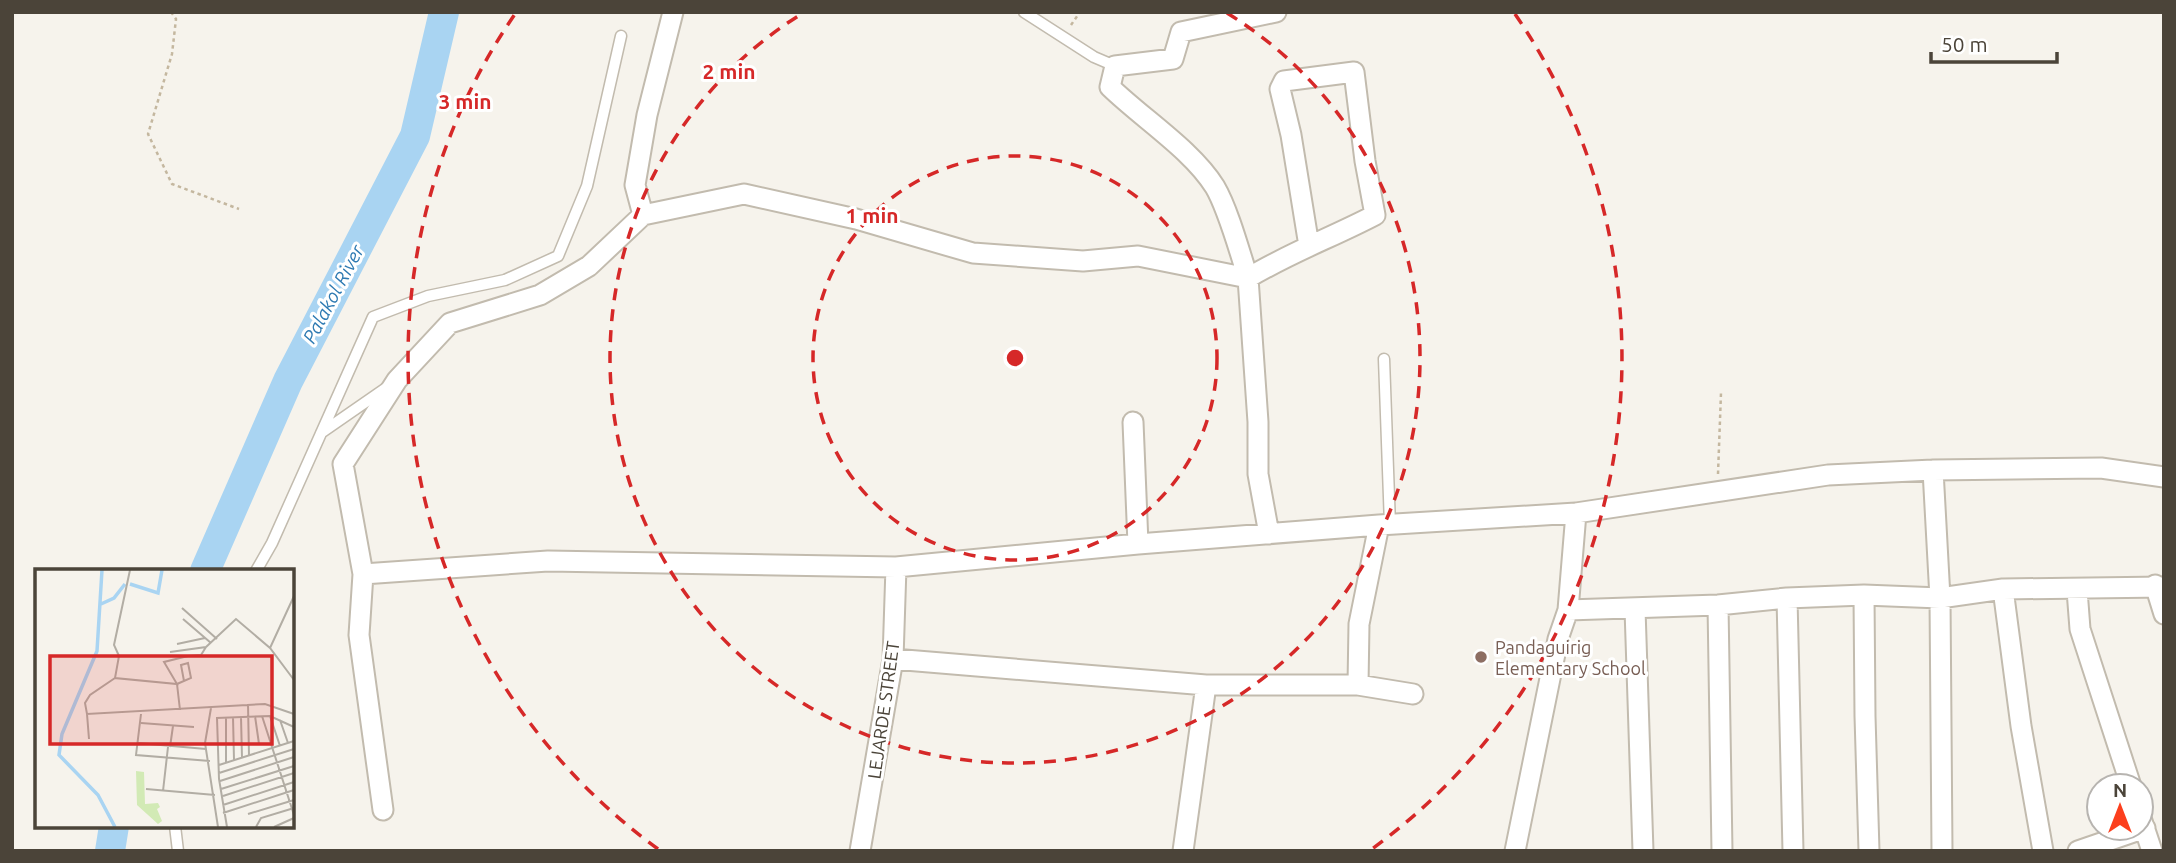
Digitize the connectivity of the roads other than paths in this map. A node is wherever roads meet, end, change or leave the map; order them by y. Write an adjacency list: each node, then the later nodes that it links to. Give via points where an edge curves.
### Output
1 (673, 12): 6 (street, via 635,185)
2 (1024, 12): 5 (lane)
3 (1276, 12): 5 (street, via 1181,32 1173,59)
4 (621, 36): 12 (lane, via 587,186 558,256 505,280 428,296 373,317)
5 (1115, 66): 8 (street, via 1110,87 1194,160 1216,188)
6 (643, 215): 8 (street, via 744,194 856,219 973,253 1083,261 1138,256); 10 (street, via 589,266 540,295 450,323)
7 (1309, 246): 7 (street, via 1375,215 1354,72 1284,81 1280,89); 8 (street)
8 (1248, 278): 17 (street, via 1258,474)
9 (1384, 359): 16 (lane)
10 (397, 380): 12 (lane); 21 (street, via 343,464)
11 (1133, 422): 18 (street)
12 (321, 434): 20 (lane)
13 (1933, 470): 14 (street, via 2101,468); 15 (street, via 1828,475); 27 (street)
14 (2164, 477)
15 (1576, 513): 16 (street); 30 (street)
16 (1385, 525): 17 (street); 34 (street, via 1359,624)
17 (1269, 534): 18 (street)
18 (1138, 544): 19 (street)
19 (896, 567): 21 (street, via 548,561); 32 (street, LEJARDE STREET)
20 (258, 569)
21 (363, 574): 37 (street, via 359,635)
22 (2159, 586): 24 (street); 31 (street)
23 (2003, 589): 24 (street); 27 (street); 49 (street)
24 (2077, 590): 36 (street, via 2080,629)
25 (1864, 595): 26 (street); 27 (street); 47 (street)
26 (1787, 598): 28 (street); 46 (street)
27 (1940, 598): 48 (street)
28 (1718, 606): 29 (street); 45 (street)
29 (1635, 608): 30 (street); 44 (street)
30 (1568, 610): 43 (street)
31 (2164, 614)
32 (893, 659): 33 (street); 41 (street, LEJARDE STREET)
33 (1206, 685): 34 (street); 42 (street)
34 (1358, 685): 35 (street)
35 (1413, 694)
36 (2126, 772)
37 (383, 810)
38 (175, 828): 40 (lane)
39 (2098, 842): 50 (street)
40 (178, 851)
41 (860, 851)
42 (1183, 851)
43 (1515, 851)
44 (1643, 851)
45 (1722, 851)
46 (1793, 851)
47 (1870, 851)
48 (1942, 851)
49 (2043, 851)
50 (2078, 851)

